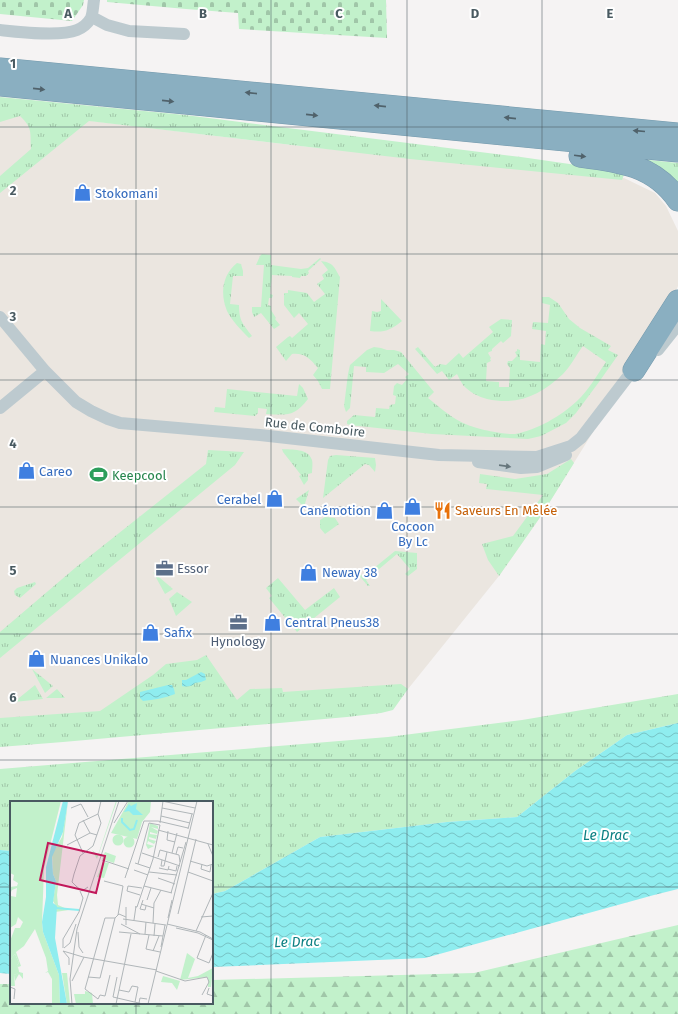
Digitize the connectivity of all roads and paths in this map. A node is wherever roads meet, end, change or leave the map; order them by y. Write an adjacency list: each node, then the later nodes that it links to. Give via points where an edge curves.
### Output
1 (94, 0): 2 (street)
2 (92, 17): 3 (street, via 78,30 67,33); 4 (street, via 107,25 128,31)
3 (0, 30)
4 (184, 34)
5 (0, 69): 8 (highway, one-way to 5)
6 (0, 85): 7 (highway, one-way to 7)
7 (432, 127): 9 (highway); 10 (highway, one-way to 10, via 502,146 629,164 664,184)
8 (678, 134)
9 (678, 151)
10 (678, 200)
11 (678, 301): 15 (highway)
12 (678, 315): 15 (street, Rue de Comboire)
13 (0, 317): 16 (street, Rue de Comboire)
14 (678, 325): 18 (street, one-way to 14, via 521,468 537,467 577,450)
15 (634, 370): 18 (street, Rue de Comboire, via 581,438 571,446 537,457)
16 (45, 371): 17 (street); 18 (street, Rue de Comboire, via 76,402 108,420 120,423 260,435)
17 (0, 408)
18 (439, 455)

